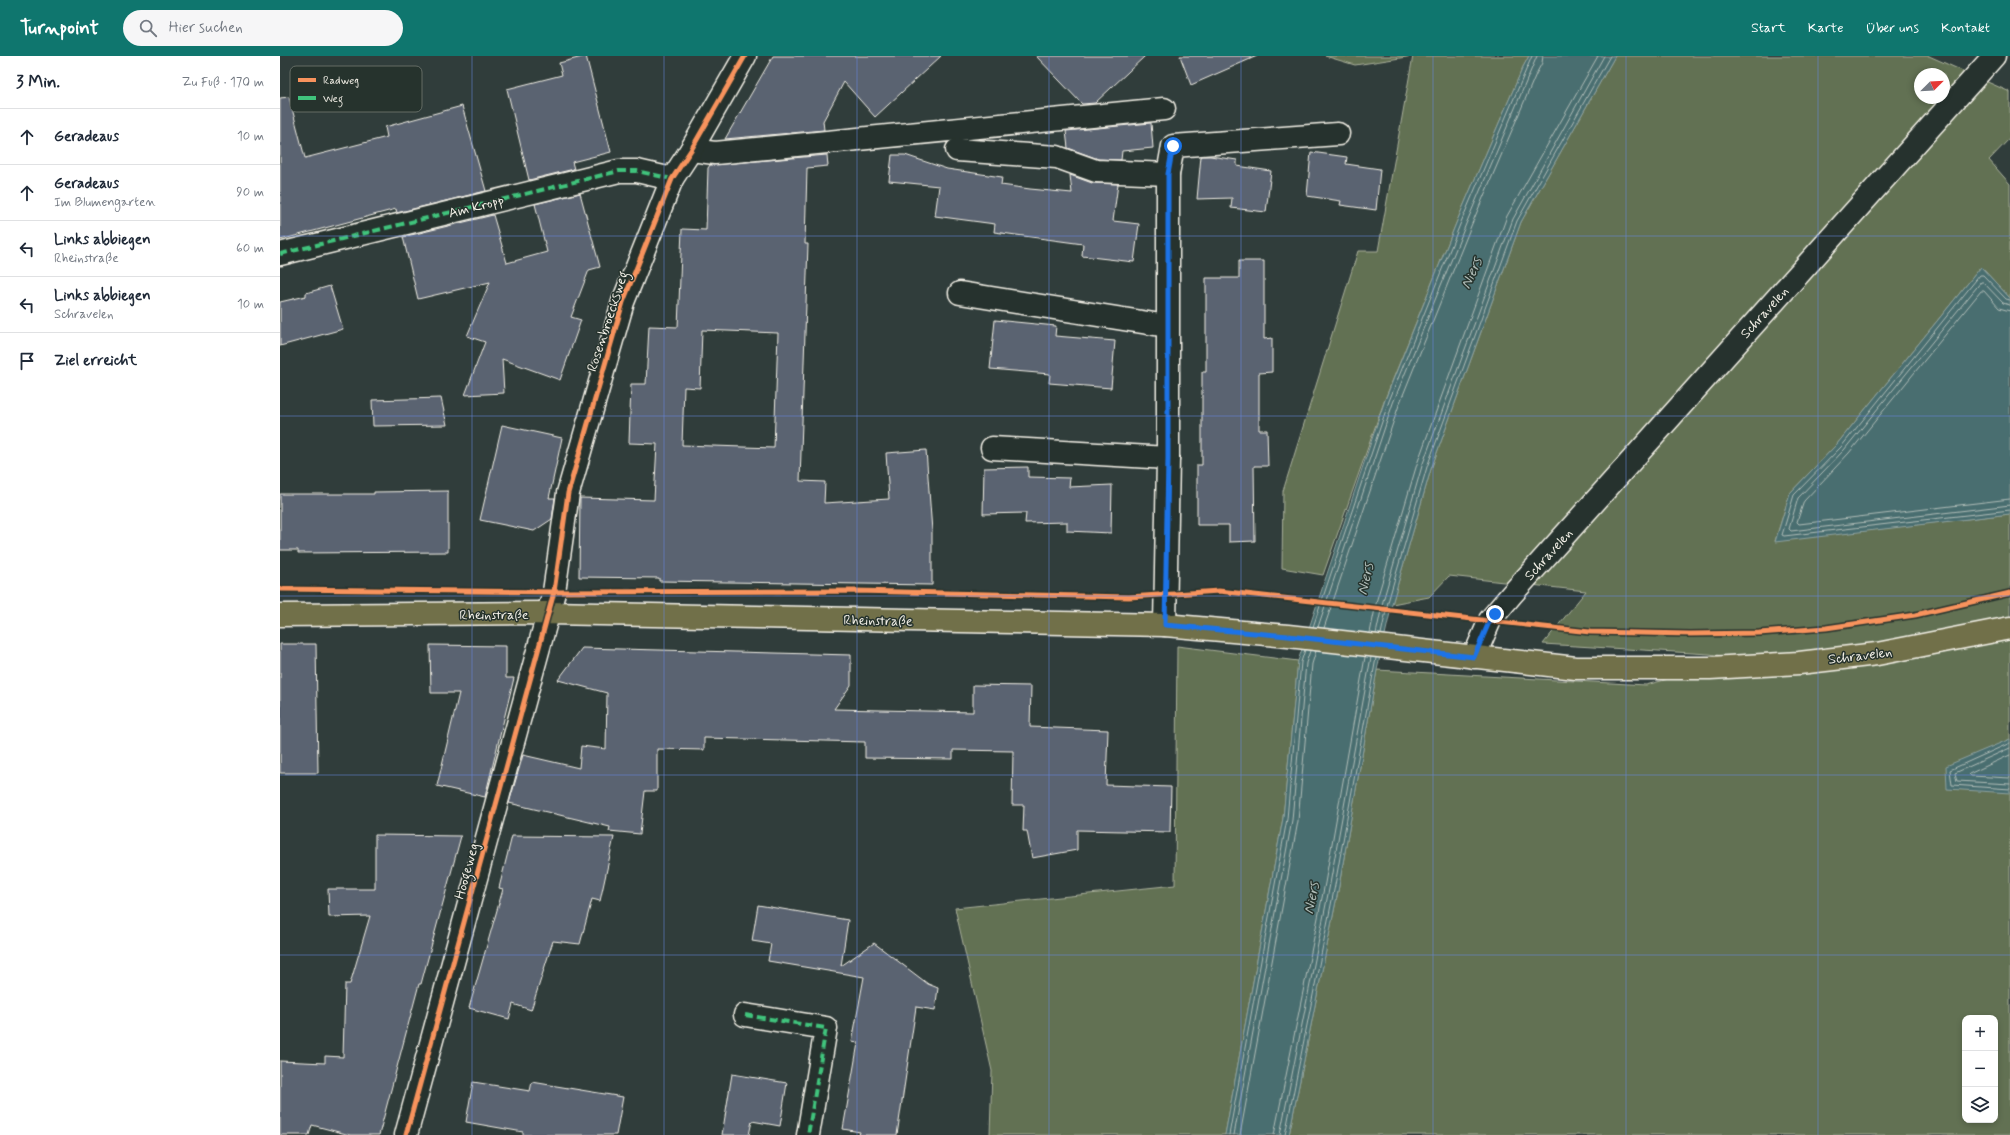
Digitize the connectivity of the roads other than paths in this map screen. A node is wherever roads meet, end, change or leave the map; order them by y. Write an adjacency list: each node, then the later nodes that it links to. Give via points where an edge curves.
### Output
1 (745, 56): 5 (street, Rosenbroecksweg)
2 (1994, 56): 18 (street, Schravelen, via 1512,594 1490,620)
3 (1164, 109): 5 (street, via 715,153)
4 (1338, 134): 7 (street, via 1173,146)
5 (691, 150): 8 (street, Rosenbroecksweg)
6 (957, 150): 7 (street, via 1057,157 1096,171)
7 (1168, 174): 11 (street)
8 (672, 179): 9 (street, Am Kropp, via 637,171 619,170); 14 (street, Rosenbroecksweg, via 623,302 610,344 568,493 554,592)
9 (280, 254)
10 (960, 293): 11 (street)
11 (1168, 326): 13 (street)
12 (992, 448): 13 (street)
13 (1168, 458): 16 (street)
14 (548, 613): 15 (main road, Rheinstraße); 16 (main road, Rheinstraße); 20 (street, Hoogeweg)
15 (280, 615)
16 (1165, 625): 18 (main road, Rheinstraße)
17 (2010, 628): 18 (main road, Schravelen, via 1877,654 1710,668 1576,668)
18 (1474, 657)
19 (745, 1015): 21 (street, via 826,1028)
20 (406, 1135)
21 (808, 1135)

